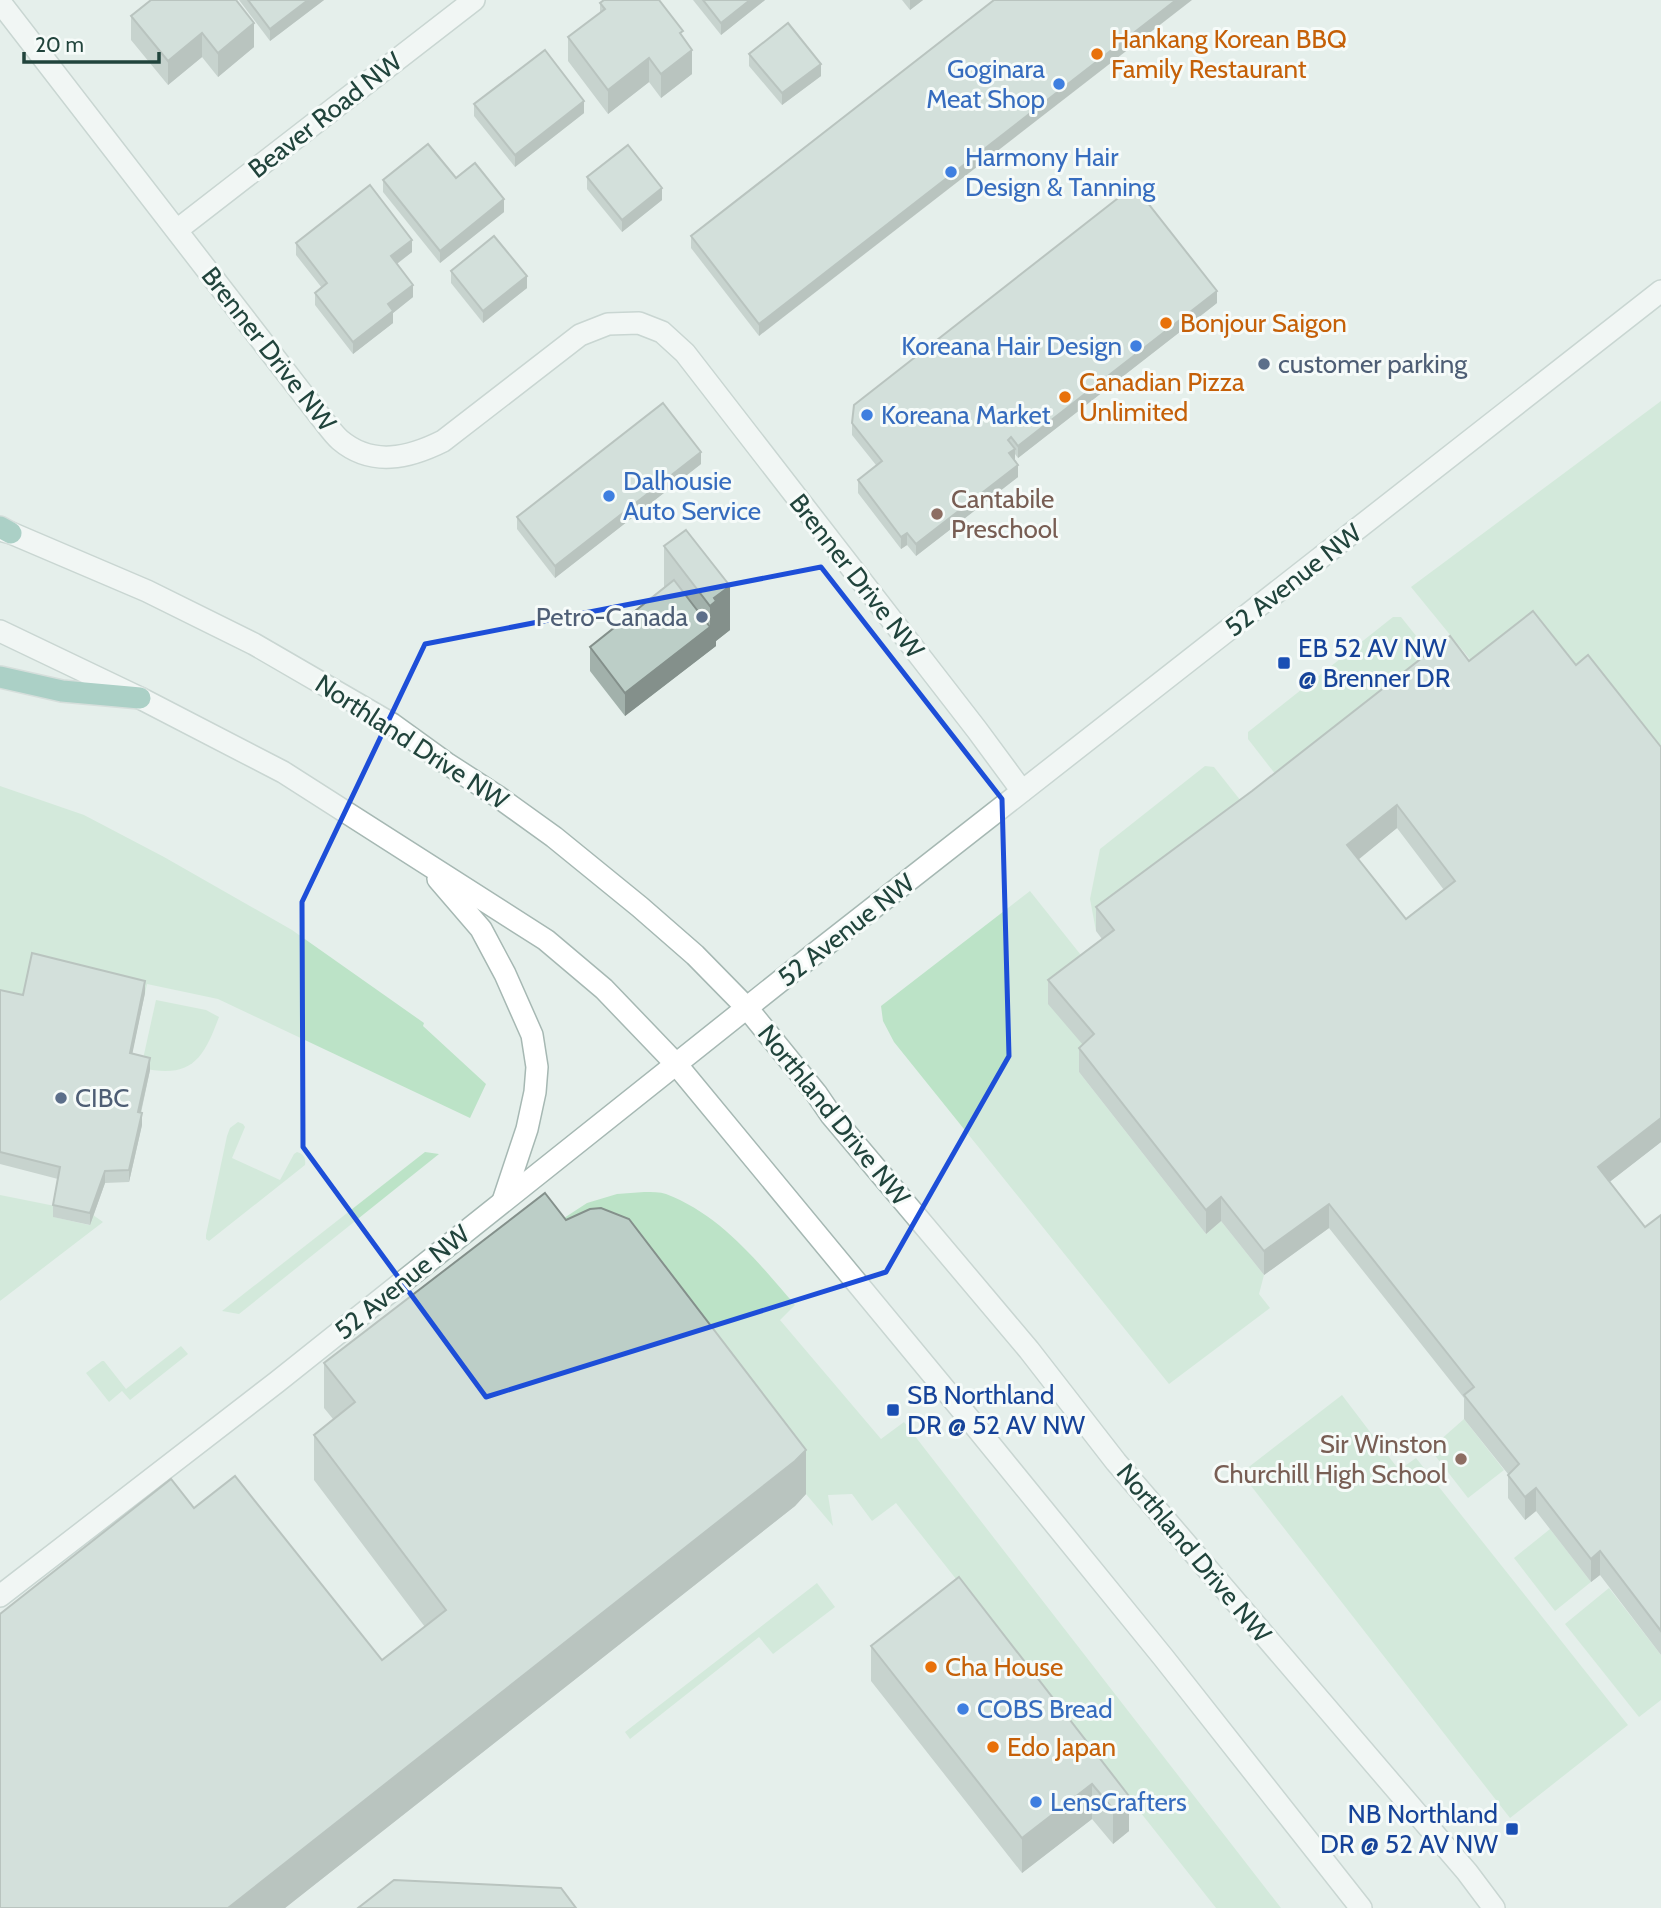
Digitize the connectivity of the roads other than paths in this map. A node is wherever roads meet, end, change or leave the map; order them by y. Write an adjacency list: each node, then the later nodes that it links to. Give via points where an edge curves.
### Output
1 (474, 0): 3 (street, Beaver Road NW)
2 (0, 2): 3 (street, Brenner Drive NW)
3 (177, 230): 9 (street, Brenner Drive NW, via 333,432 360,453 379,458 402,457 443,441 580,335 608,324 639,323 662,332 685,353)
4 (1661, 291): 9 (street, 52 Avenue NW)
5 (4, 530): 11 (street, Northland Drive NW, via 147,591 254,644 392,724 554,837 695,955)
6 (0, 631): 8 (street)
7 (0, 677): 8 (main road, via 62,691)
8 (140, 698): 10 (street, via 284,772)
9 (1022, 791): 11 (street, 52 Avenue NW)
10 (422, 860): 12 (street, via 546,940 604,989); 13 (street, via 481,929 532,1035 535,1093)
11 (747, 1008): 12 (street, 52 Avenue NW); 16 (street, Northland Drive NW, via 1116,1462)
12 (676, 1064): 13 (street, 52 Avenue NW); 15 (street, via 1155,1647)
13 (503, 1200): 14 (street, 52 Avenue NW)
14 (0, 1596)
15 (1361, 1908)
16 (1494, 1908)

